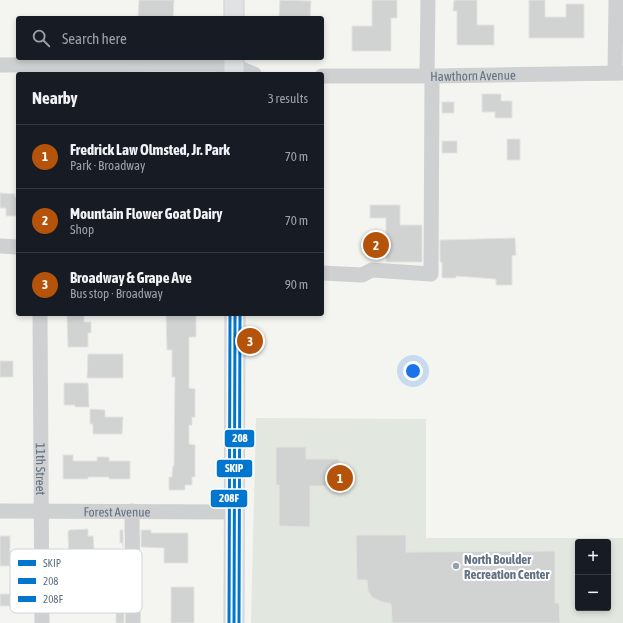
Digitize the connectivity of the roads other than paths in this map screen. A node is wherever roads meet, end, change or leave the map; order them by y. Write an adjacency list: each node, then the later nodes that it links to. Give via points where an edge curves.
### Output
1 (234, 0): 4 (main road)
2 (428, 0): 10 (street)
3 (616, 0): 8 (street)
4 (234, 16)
5 (0, 65): 6 (street)
6 (234, 66): 7 (street)
7 (249, 72)
8 (619, 73): 10 (street, Hawthorn Avenue)
9 (324, 76): 10 (street, Hawthorn Avenue)
10 (429, 76): 13 (street, via 431,274 372,270 362,275)
11 (0, 246): 12 (street)
12 (16, 247)
13 (324, 273)
14 (40, 316): 17 (street, 11th Street)
15 (235, 316): 19 (main road)
16 (0, 511): 17 (street, Forest Avenue)
17 (41, 511): 18 (street, Forest Avenue); 20 (street, 11th Street)
18 (132, 511): 19 (street, Forest Avenue); 21 (street)
19 (234, 512): 26 (main road)
20 (41, 549)
21 (132, 549)
22 (42, 613): 24 (street, 11th Street)
23 (133, 613): 25 (street)
24 (42, 623)
25 (133, 623)
26 (234, 623)

